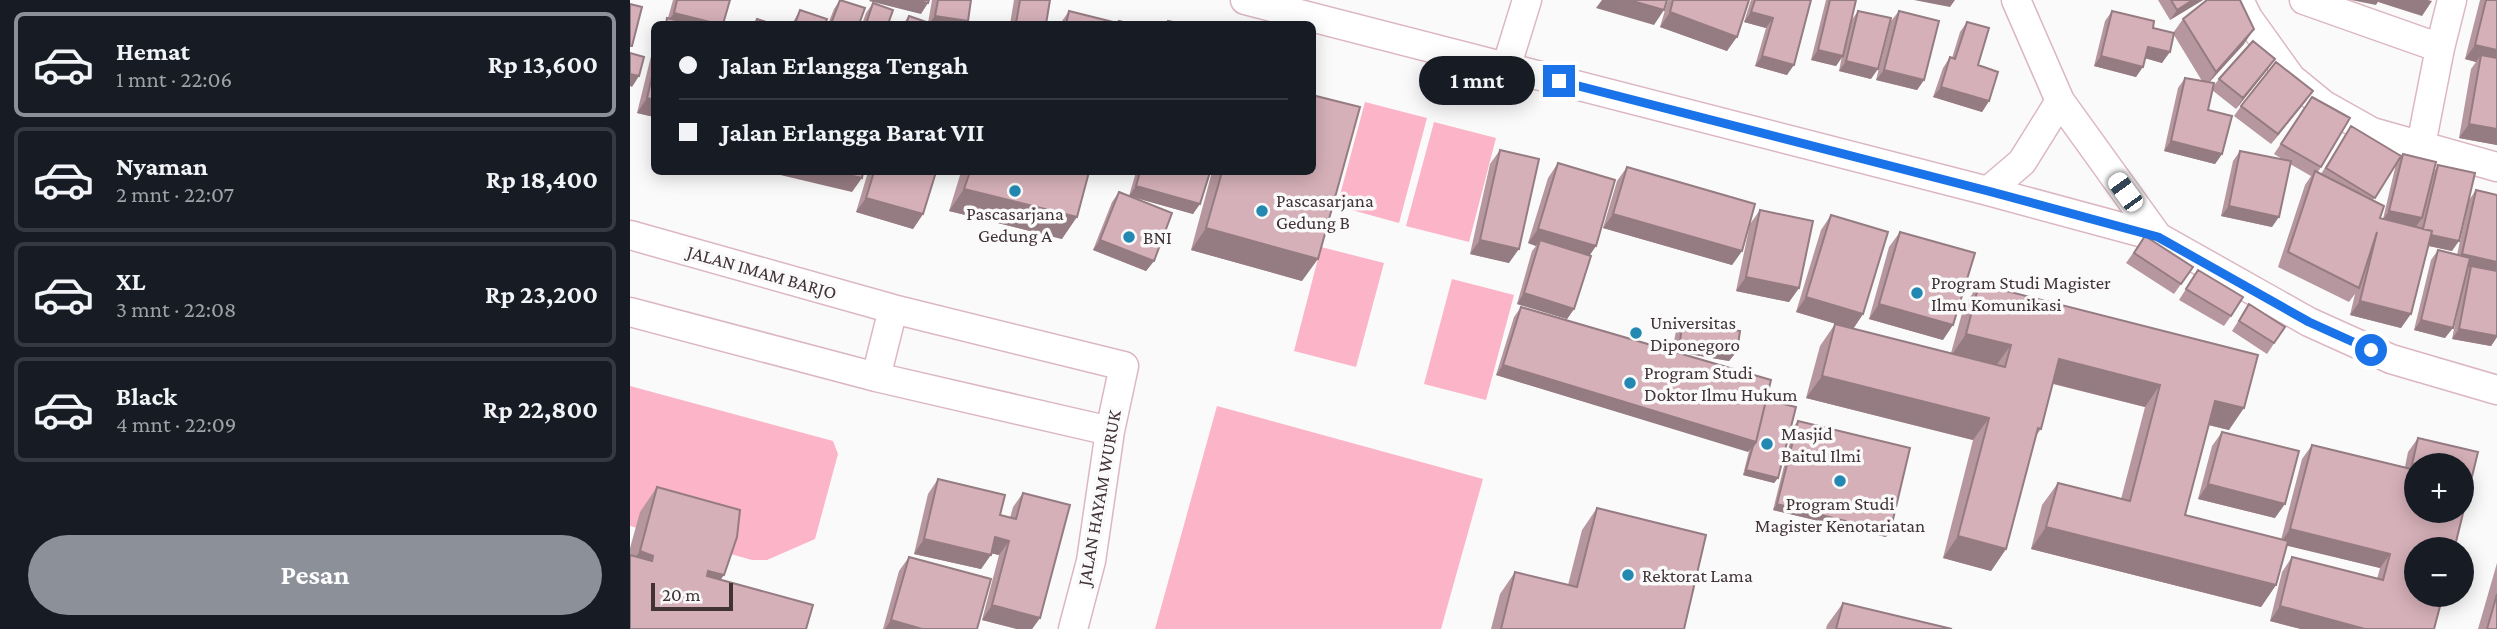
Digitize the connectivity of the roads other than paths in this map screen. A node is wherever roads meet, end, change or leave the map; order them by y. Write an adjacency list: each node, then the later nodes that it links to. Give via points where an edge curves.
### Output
1 (1245, 0): 8 (street)
2 (1527, 0): 8 (street)
3 (2015, 0): 9 (street)
4 (2239, 0): 10 (street, via 2291,78 2325,105 2372,132)
5 (2305, 0): 7 (street)
6 (2452, 0): 7 (street)
7 (2440, 47): 10 (street)
8 (1506, 68): 12 (street)
9 (2060, 101): 12 (street, via 2022,162); 14 (street)
10 (2421, 145): 11 (street)
11 (2497, 167)
12 (1988, 191): 14 (street)
13 (630, 235): 15 (street, JALAN IMAM BARJO)
14 (2158, 237): 19 (street, via 2309,322 2391,359)
15 (894, 309): 17 (street, JALAN IMAM BARJO); 18 (street)
16 (630, 313): 18 (street)
17 (1124, 366): 20 (street, JALAN HAYAM WURUK)
18 (876, 377): 20 (street)
19 (2497, 390)
20 (1110, 431): 21 (street, JALAN HAYAM WURUK, via 1091,561)
21 (1073, 629)

